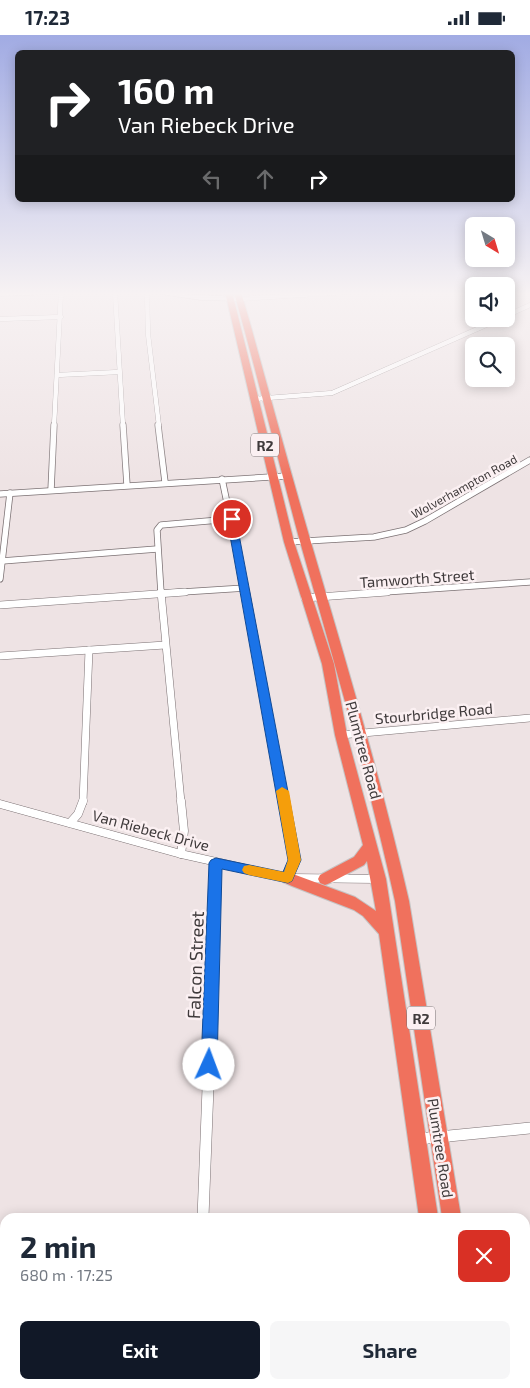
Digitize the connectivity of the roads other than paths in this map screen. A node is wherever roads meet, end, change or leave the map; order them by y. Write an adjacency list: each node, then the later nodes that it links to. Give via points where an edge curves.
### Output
1 (58, 355): 8 (street)
2 (118, 355): 7 (street)
3 (151, 355): 15 (street)
4 (245, 355): 9 (highway, Plumtree Road / R2)
5 (253, 355): 10 (highway, Plumtree Road / R2)
6 (418, 355): 10 (street, via 332,393)
7 (119, 372): 8 (street); 16 (street)
8 (57, 375): 17 (street)
9 (254, 399): 10 (street); 13 (highway, Plumtree Road / R2)
10 (267, 399): 12 (highway, Plumtree Road / R2)
11 (530, 461): 21 (street, Wolverhampton Road, via 406,530 374,537)
12 (287, 476): 13 (street); 21 (highway, Plumtree Road / R2)
13 (272, 477): 14 (street); 22 (highway, Plumtree Road / R2)
14 (222, 479): 15 (street); 20 (street)
15 (165, 482): 16 (street)
16 (127, 485): 17 (street)
17 (51, 490): 18 (street)
18 (10, 493): 19 (street); 24 (street)
19 (0, 494)
20 (232, 519): 23 (street, via 164,524 156,529); 27 (street)
21 (305, 541): 22 (street, Wolverhampton Road); 30 (highway, Plumtree Road / R2)
22 (289, 542): 29 (highway, Plumtree Road / R2)
23 (157, 549): 24 (street); 28 (street)
24 (2, 561): 25 (street)
25 (0, 579)
26 (530, 583): 30 (street, Tamworth Street)
27 (245, 588): 28 (street); 44 (street, via 292,842 294,860)
28 (161, 595): 31 (street); 32 (street)
29 (305, 597): 30 (street, Tamworth Street); 37 (highway, Plumtree Road / R2, via 328,664)
30 (323, 597): 36 (highway, Plumtree Road / R2)
31 (0, 605)
32 (165, 645): 33 (street); 42 (street, via 184,831)
33 (89, 650): 34 (street); 39 (street, via 83,803)
34 (0, 656)
35 (530, 718): 36 (street, Stourbridge Road)
36 (359, 734): 37 (street, Stourbridge Road); 41 (highway, Plumtree Road / R2)
37 (341, 735): 40 (highway, Plumtree Road / R2)
38 (0, 804): 39 (street, Van Riebeck Drive)
39 (70, 823): 42 (street, Van Riebeck Drive)
40 (369, 847): 45 (highway, via 359,861); 46 (highway, Plumtree Road / R2)
41 (391, 850): 46 (highway, via 386,869); 47 (highway, Plumtree Road / R2)
42 (180, 855): 43 (street, Van Riebeck Drive)
43 (216, 863): 44 (street, Van Riebeck Drive); 52 (street, Falcon Street)
44 (288, 878): 45 (street, Van Riebeck Drive); 48 (highway, via 355,904 368,912)
45 (325, 879): 46 (street, Van Riebeck Drive)
46 (379, 879): 47 (highway); 48 (highway, Plumtree Road / R2)
47 (402, 901): 50 (highway, Plumtree Road / R2)
48 (386, 932): 51 (highway, Plumtree Road / R2)
49 (530, 1128): 50 (street)
50 (440, 1136): 51 (street); 54 (highway, Plumtree Road / R2)
51 (418, 1139): 53 (highway, Plumtree Road / R2)
52 (204, 1213)
53 (428, 1213)
54 (451, 1213)

